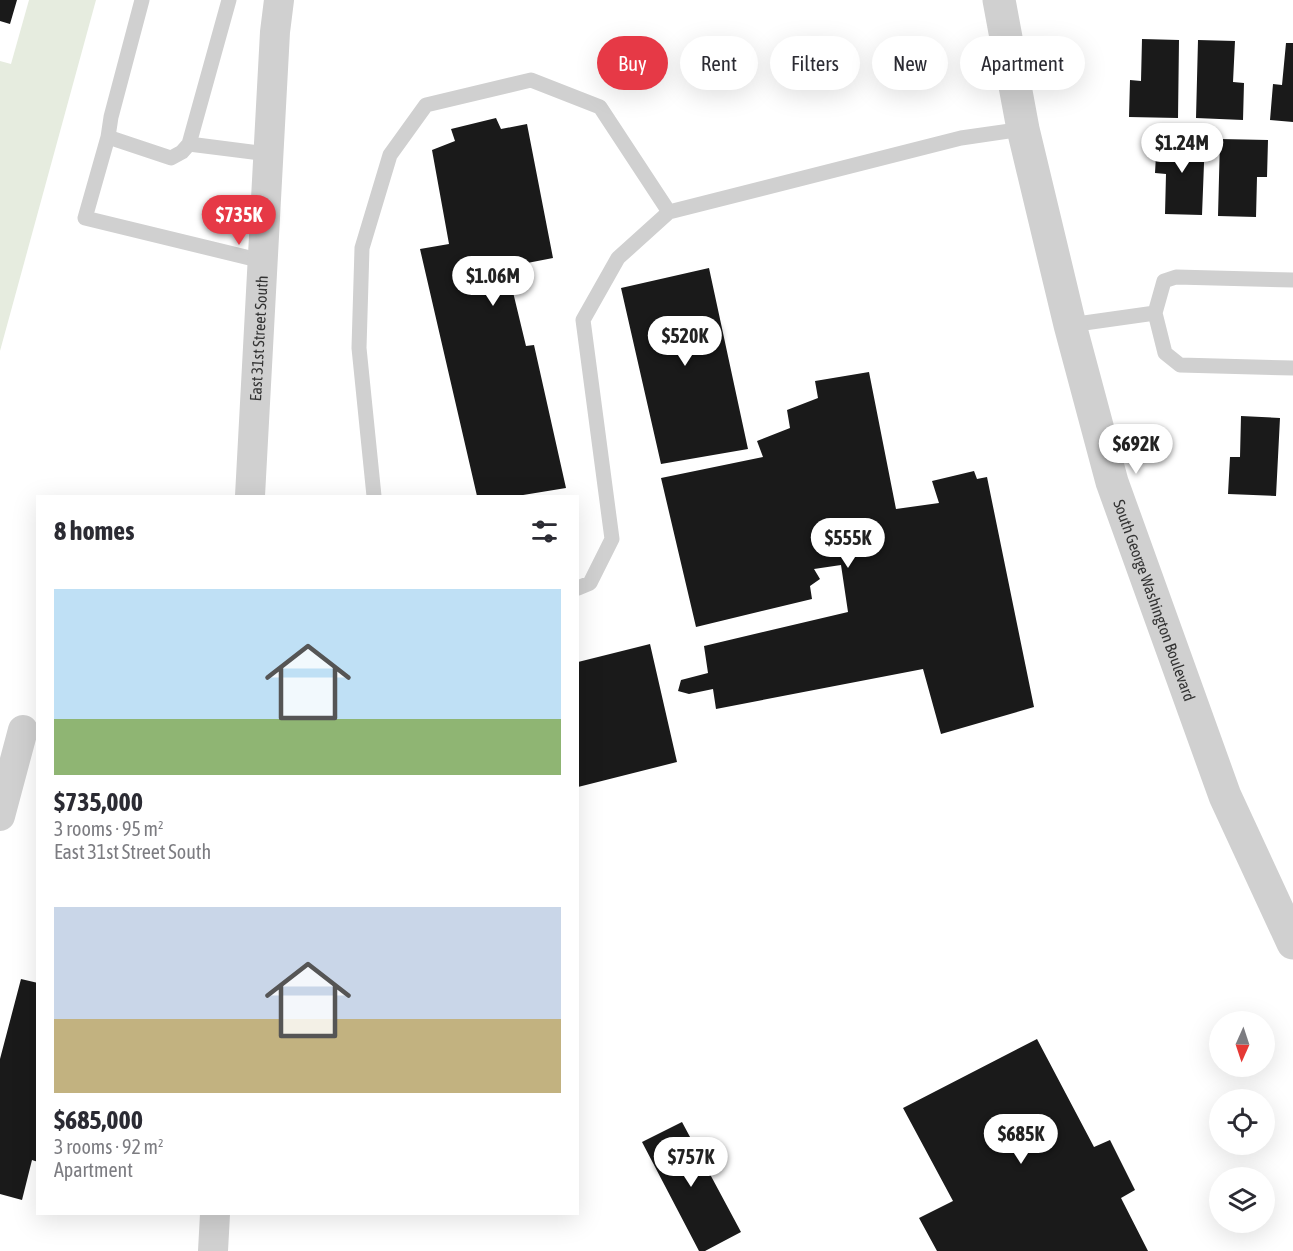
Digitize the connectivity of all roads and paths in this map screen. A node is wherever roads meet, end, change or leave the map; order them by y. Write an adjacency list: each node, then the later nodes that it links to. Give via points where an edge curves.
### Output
1 (142, 0): 6 (lane)
2 (229, 0): 7 (lane)
3 (279, 0): 8 (street, East 31st Street South)
4 (999, 0): 5 (street, South George Washington Boulevard)
5 (1023, 129): 9 (lane, via 961,138); 13 (street, South George Washington Boulevard)
6 (108, 137): 7 (lane, via 171,158); 10 (lane, via 85,218)
7 (189, 144): 8 (lane)
8 (268, 154): 10 (street, East 31st Street South)
9 (669, 212): 16 (lane, via 600,107 531,80 426,105 390,155 362,248 359,348); 17 (lane, via 618,258 583,320 612,540 590,583)
10 (262, 261): 15 (street, East 31st Street South)
11 (1293, 280): 12 (lane, via 1176,277 1164,281)
12 (1155, 313): 13 (lane); 14 (lane, via 1165,353 1180,365)
13 (1070, 325): 20 (street, South George Washington Boulevard, via 1112,483 1225,796)
14 (1293, 368)
15 (250, 495)
16 (374, 495)
17 (579, 588)
18 (20, 729): 19 (street)
19 (0, 816)
20 (1293, 943)
21 (215, 1215): 22 (street)
22 (213, 1251)

